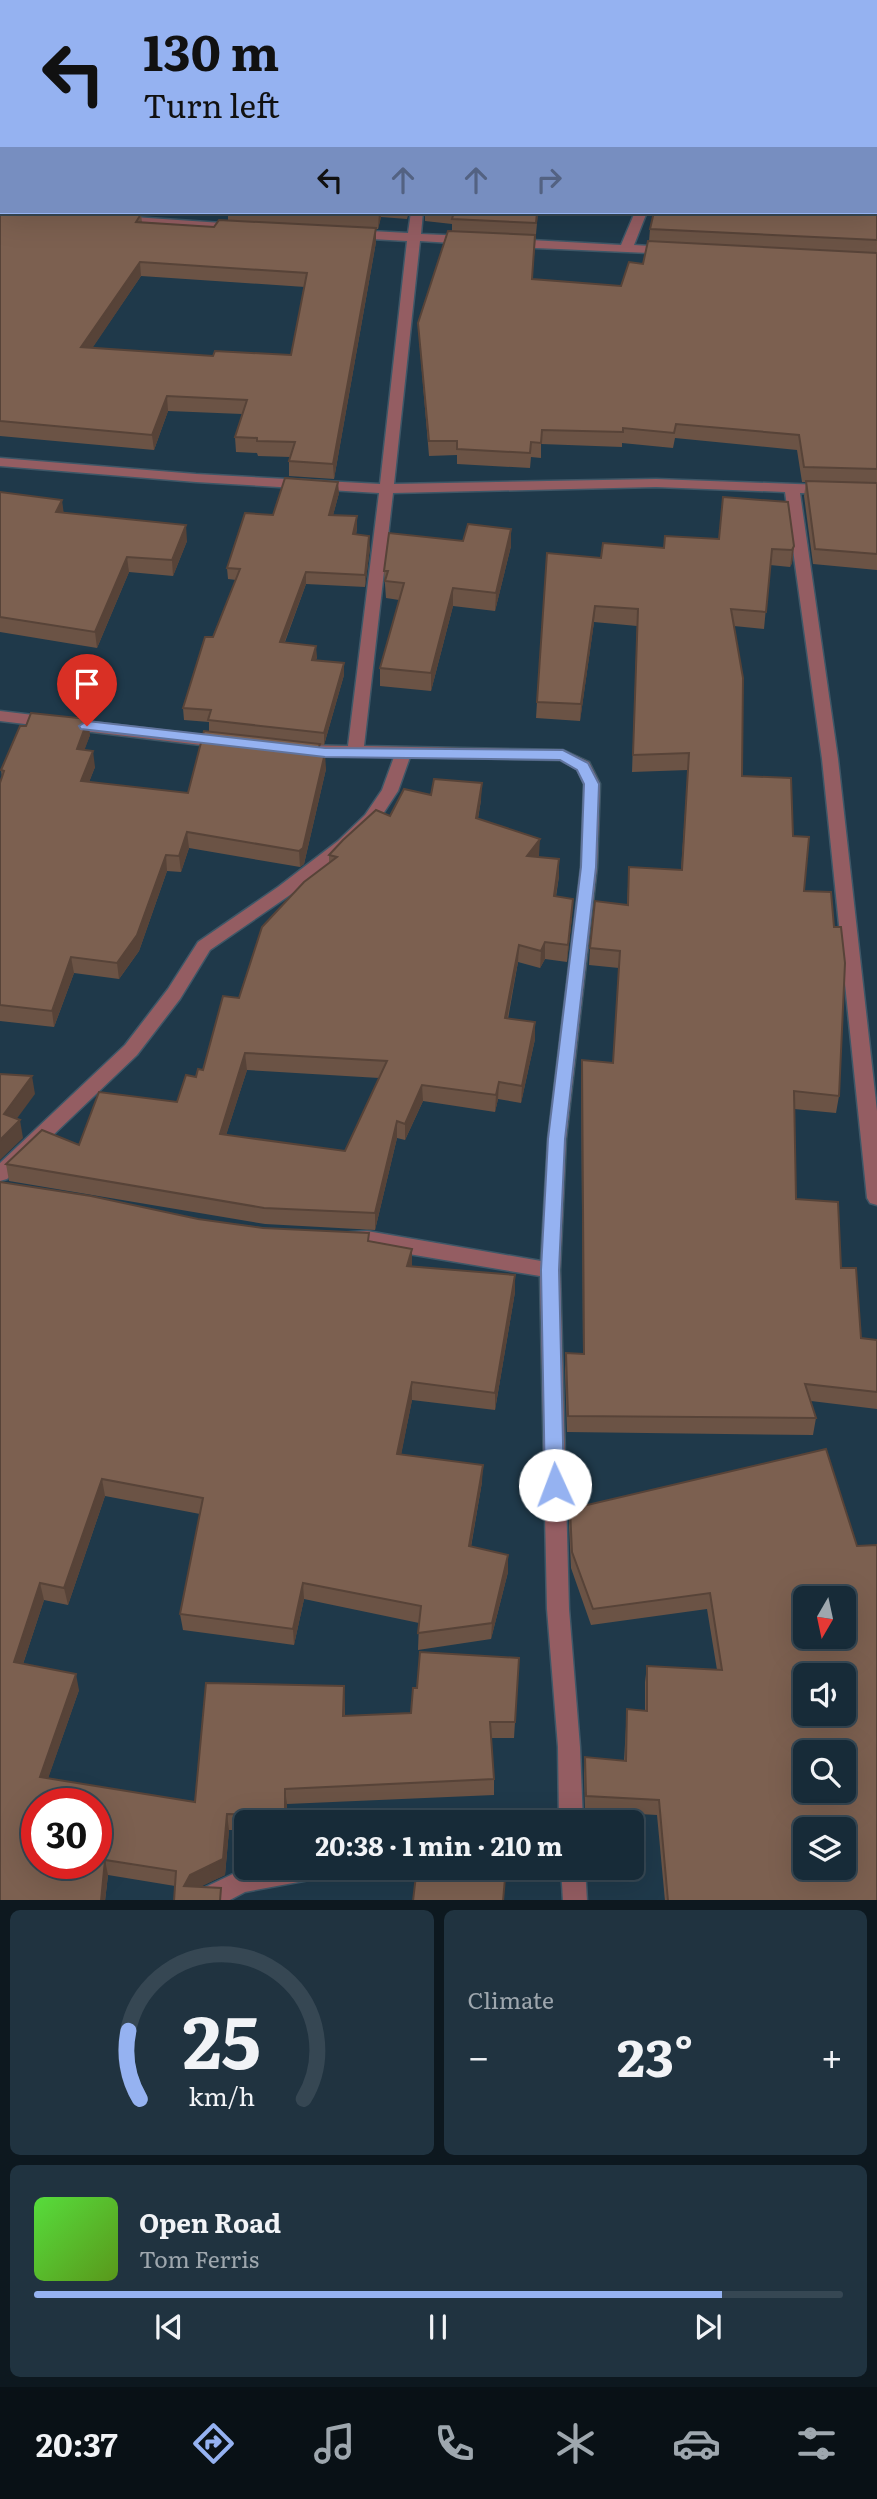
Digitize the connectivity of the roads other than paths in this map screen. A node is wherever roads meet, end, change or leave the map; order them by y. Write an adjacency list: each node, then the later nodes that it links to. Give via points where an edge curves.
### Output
1 (185, 214): 5 (street)
2 (417, 214): 8 (street)
3 (639, 214): 9 (street)
4 (104, 219): 5 (street)
5 (180, 225): 6 (street)
6 (248, 228)
7 (345, 233): 8 (street)
8 (414, 237): 9 (street); 13 (street)
9 (626, 249): 10 (street)
10 (683, 252)
11 (0, 462): 13 (street)
12 (792, 487): 13 (street, via 656,483); 14 (street); 21 (street, via 830,759)
13 (384, 489): 18 (street)
14 (877, 491)
15 (0, 716): 16 (street)
16 (248, 746)
17 (287, 749): 18 (street)
18 (355, 753): 19 (street)
19 (403, 753): 20 (street, via 390,791 371,819 284,891 204,946 131,1050); 23 (street, via 563,755 583,766 592,784 589,867 557,1139)
20 (0, 1174)
21 (877, 1198)
22 (327, 1237): 23 (street, via 367,1239)
23 (550, 1270): 24 (street, via 558,1609)
24 (571, 1810)
25 (248, 1880): 27 (street)
26 (574, 1880): 28 (street)
27 (201, 1900)
28 (575, 1900)

